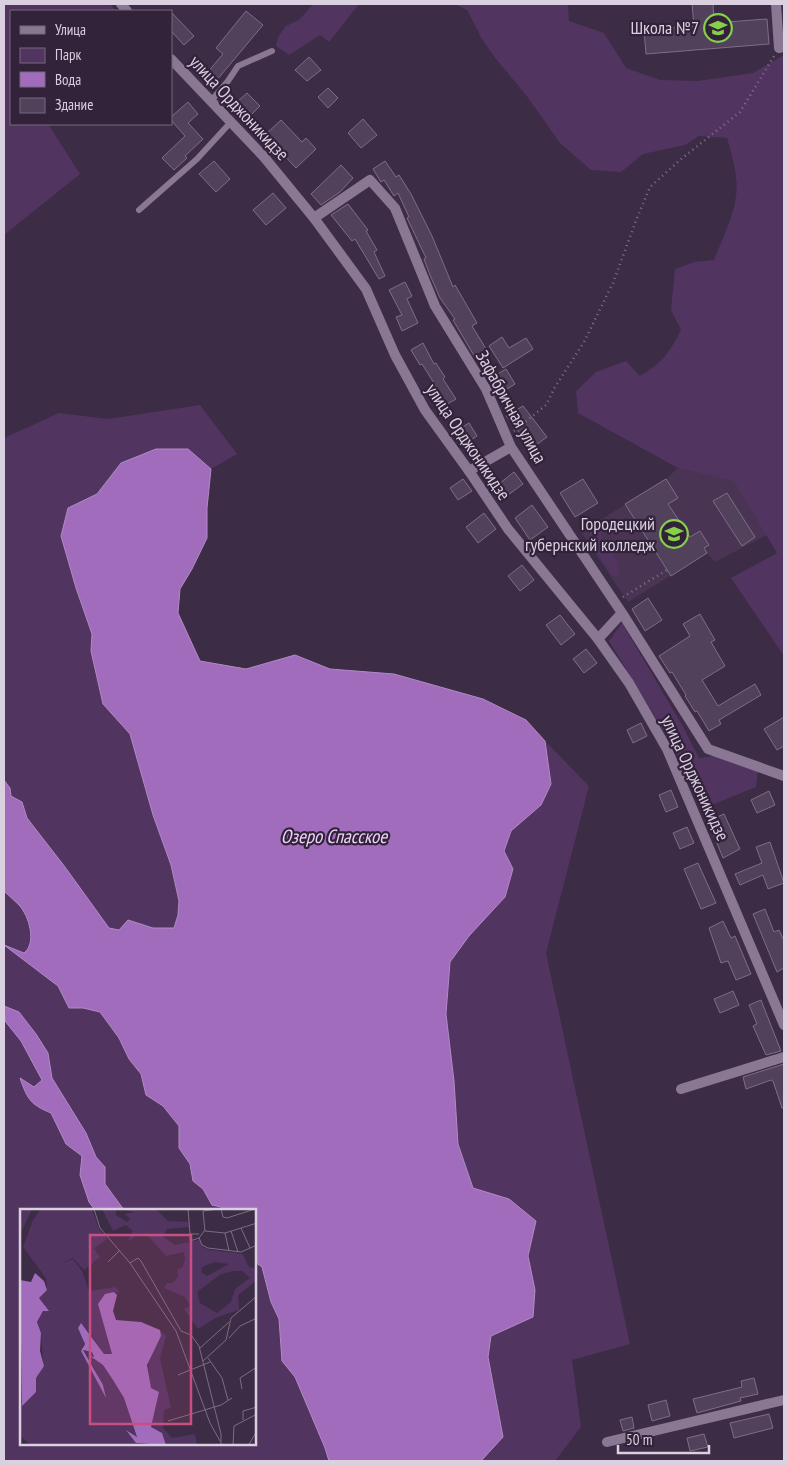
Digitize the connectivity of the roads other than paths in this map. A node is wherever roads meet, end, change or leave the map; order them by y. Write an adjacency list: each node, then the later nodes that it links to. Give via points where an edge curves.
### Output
1 (776, 4): 2 (street)
2 (782, 47)
3 (272, 51): 5 (lane, via 238,66)
4 (172, 61): 5 (street, улица Орджоникидзе)
5 (211, 101): 6 (street, улица Орджоникидзе)
6 (230, 123): 7 (lane, via 197,159); 8 (street, улица Орджоникидзе, via 264,157)
7 (140, 210)
8 (314, 218): 9 (street, Зафабричная улица, via 370,180 395,208 435,306 486,389); 10 (street, улица Орджоникидзе, via 366,289 395,356 425,410)
9 (509, 442): 10 (street); 11 (street, Зафабричная улица)
10 (469, 471): 12 (street, улица Орджоникидзе, via 508,529)
11 (622, 612): 12 (street); 13 (street, Зафабричная улица, via 708,749)
12 (598, 639): 14 (street, улица Орджоникидзе, via 629,683 667,749)
13 (784, 776)
14 (784, 1025)
15 (784, 1057): 16 (street)
16 (681, 1089)
17 (784, 1400): 18 (street)
18 (607, 1442)

